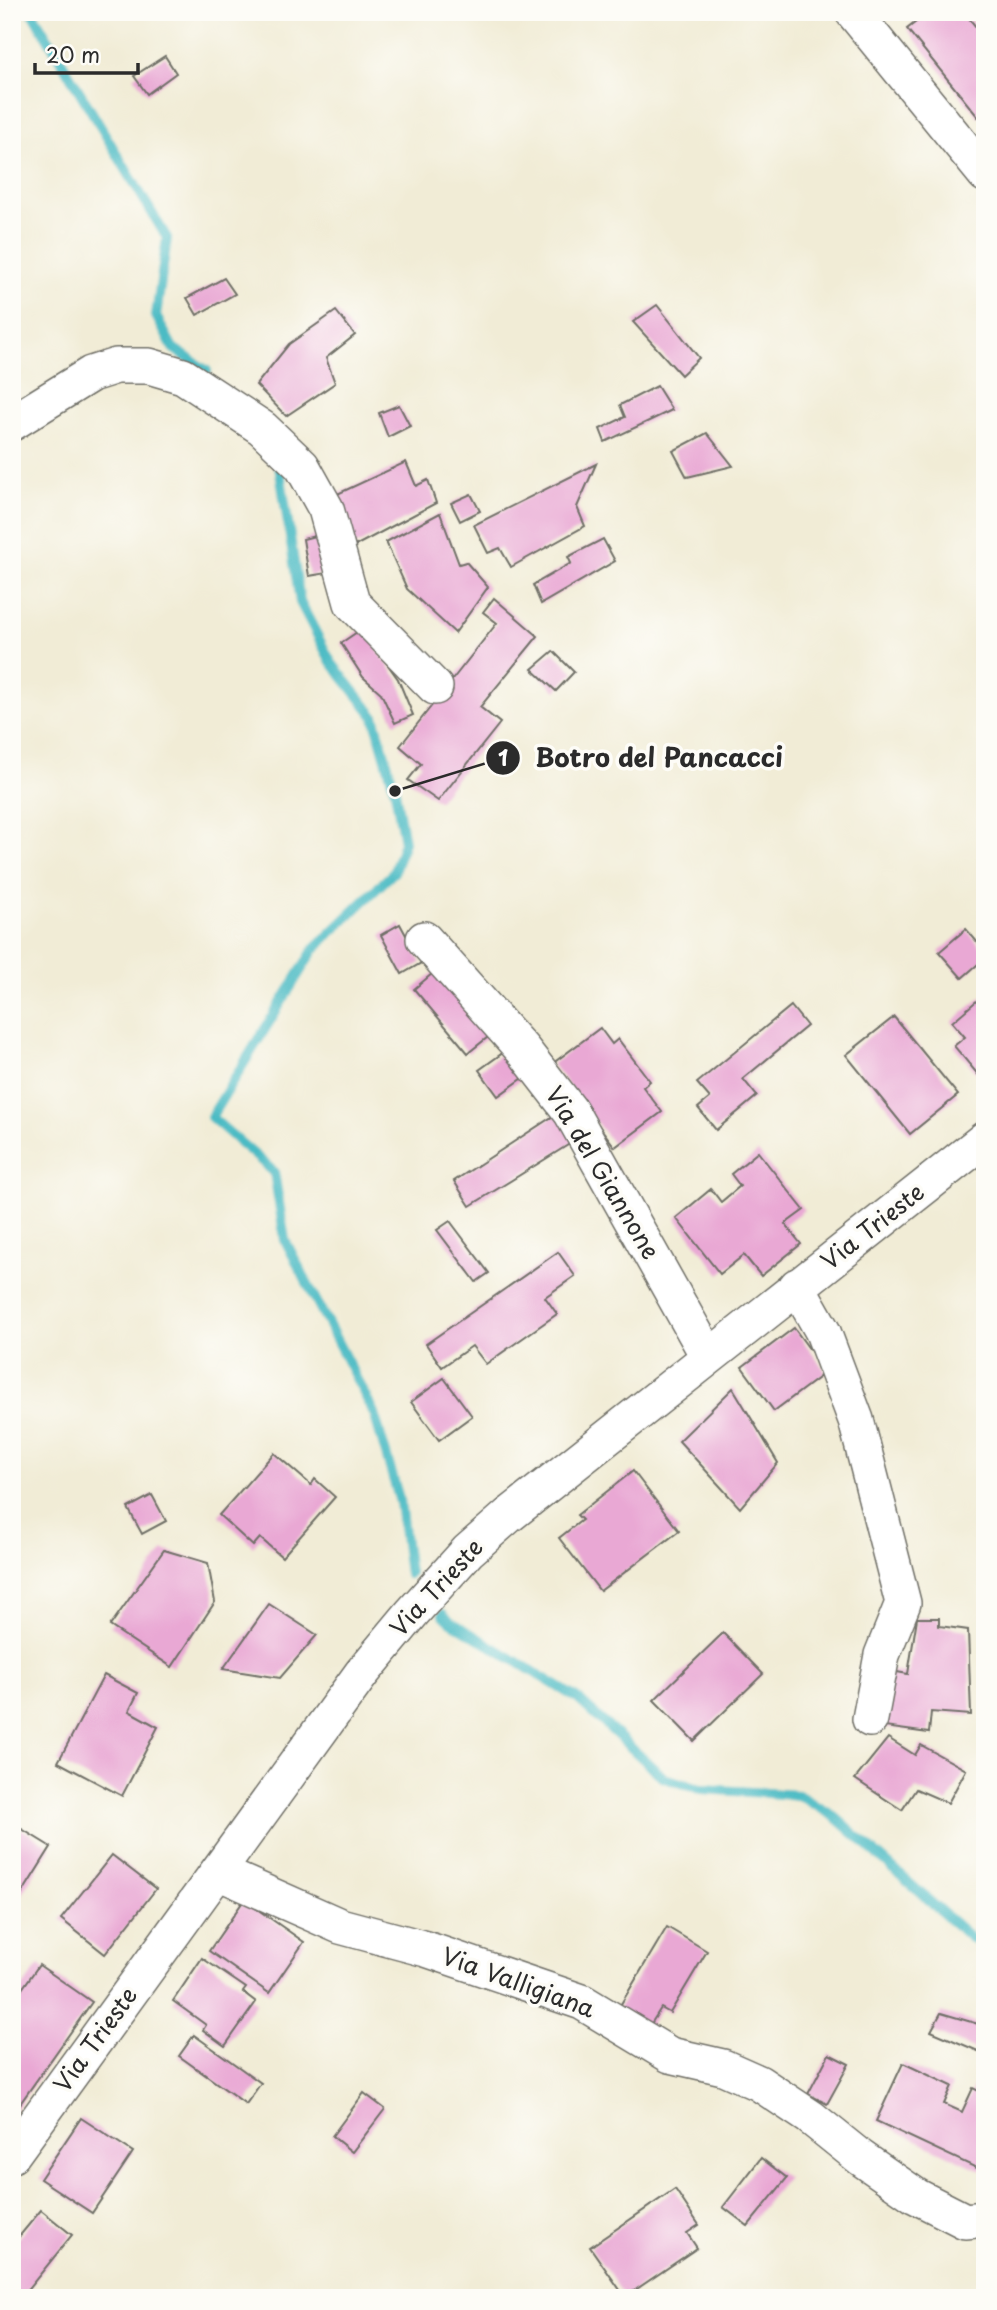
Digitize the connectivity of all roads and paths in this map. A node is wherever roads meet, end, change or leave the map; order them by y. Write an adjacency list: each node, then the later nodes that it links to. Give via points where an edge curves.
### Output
1 (853, 12): 2 (street)
2 (985, 174)
3 (12, 423): 4 (street, via 91,374 116,366 134,364 183,376 262,428 302,466 326,509 352,603)
4 (435, 687)
5 (424, 939): 8 (street, Via del Giannone, via 523,1050 571,1112)
6 (985, 1139): 7 (street, Via Trieste)
7 (797, 1286): 8 (street, Via Trieste); 9 (street, via 823,1332 856,1420 903,1603 882,1655)
8 (708, 1356): 10 (street, Via Trieste, via 468,1551 362,1673)
9 (870, 1719)
10 (218, 1872): 11 (street, Via Trieste); 12 (street, Via Valligiana, via 340,1926 426,1949 582,2003 670,2055 723,2067 759,2083 916,2196 965,2221)
11 (12, 2155)
12 (985, 2220)

